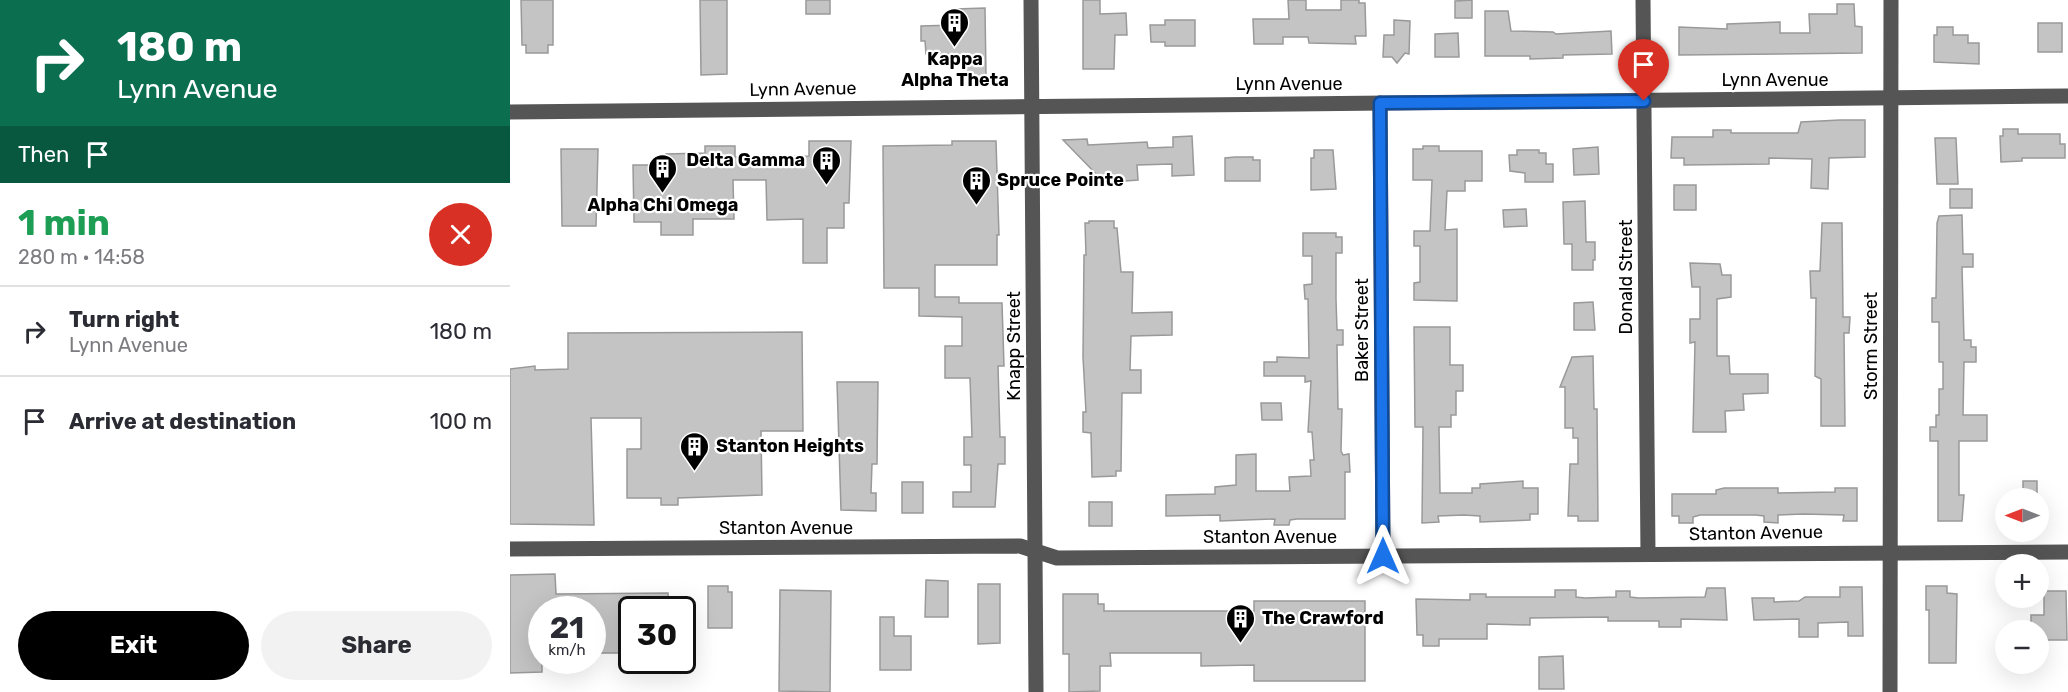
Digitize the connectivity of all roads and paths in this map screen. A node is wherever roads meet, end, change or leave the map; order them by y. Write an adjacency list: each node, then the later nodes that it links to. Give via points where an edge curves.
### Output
1 (1031, 0): 8 (street, Knapp Street)
2 (1643, 0): 6 (street, Donald Street)
3 (1891, 0): 5 (street, Storm Street)
4 (2068, 96): 5 (street, Lynn Avenue)
5 (1890, 99): 6 (street, Lynn Avenue); 12 (street, Storm Street)
6 (1644, 101): 7 (street, Lynn Avenue); 14 (street, Donald Street)
7 (1380, 103): 8 (street, Lynn Avenue); 15 (street, Baker Street)
8 (1032, 105): 9 (street, Lynn Avenue); 11 (street, Knapp Street)
9 (510, 112)
10 (510, 549): 11 (street, Stanton Avenue)
11 (1035, 549): 15 (street, Stanton Avenue, via 1057,558); 16 (street, Knapp Street)
12 (1890, 552): 13 (street, Stanton Avenue); 14 (street, Stanton Avenue); 17 (street, Storm Street)
13 (2068, 552)
14 (1648, 554): 15 (street, Stanton Avenue)
15 (1383, 556)
16 (1036, 692)
17 (1890, 692)

